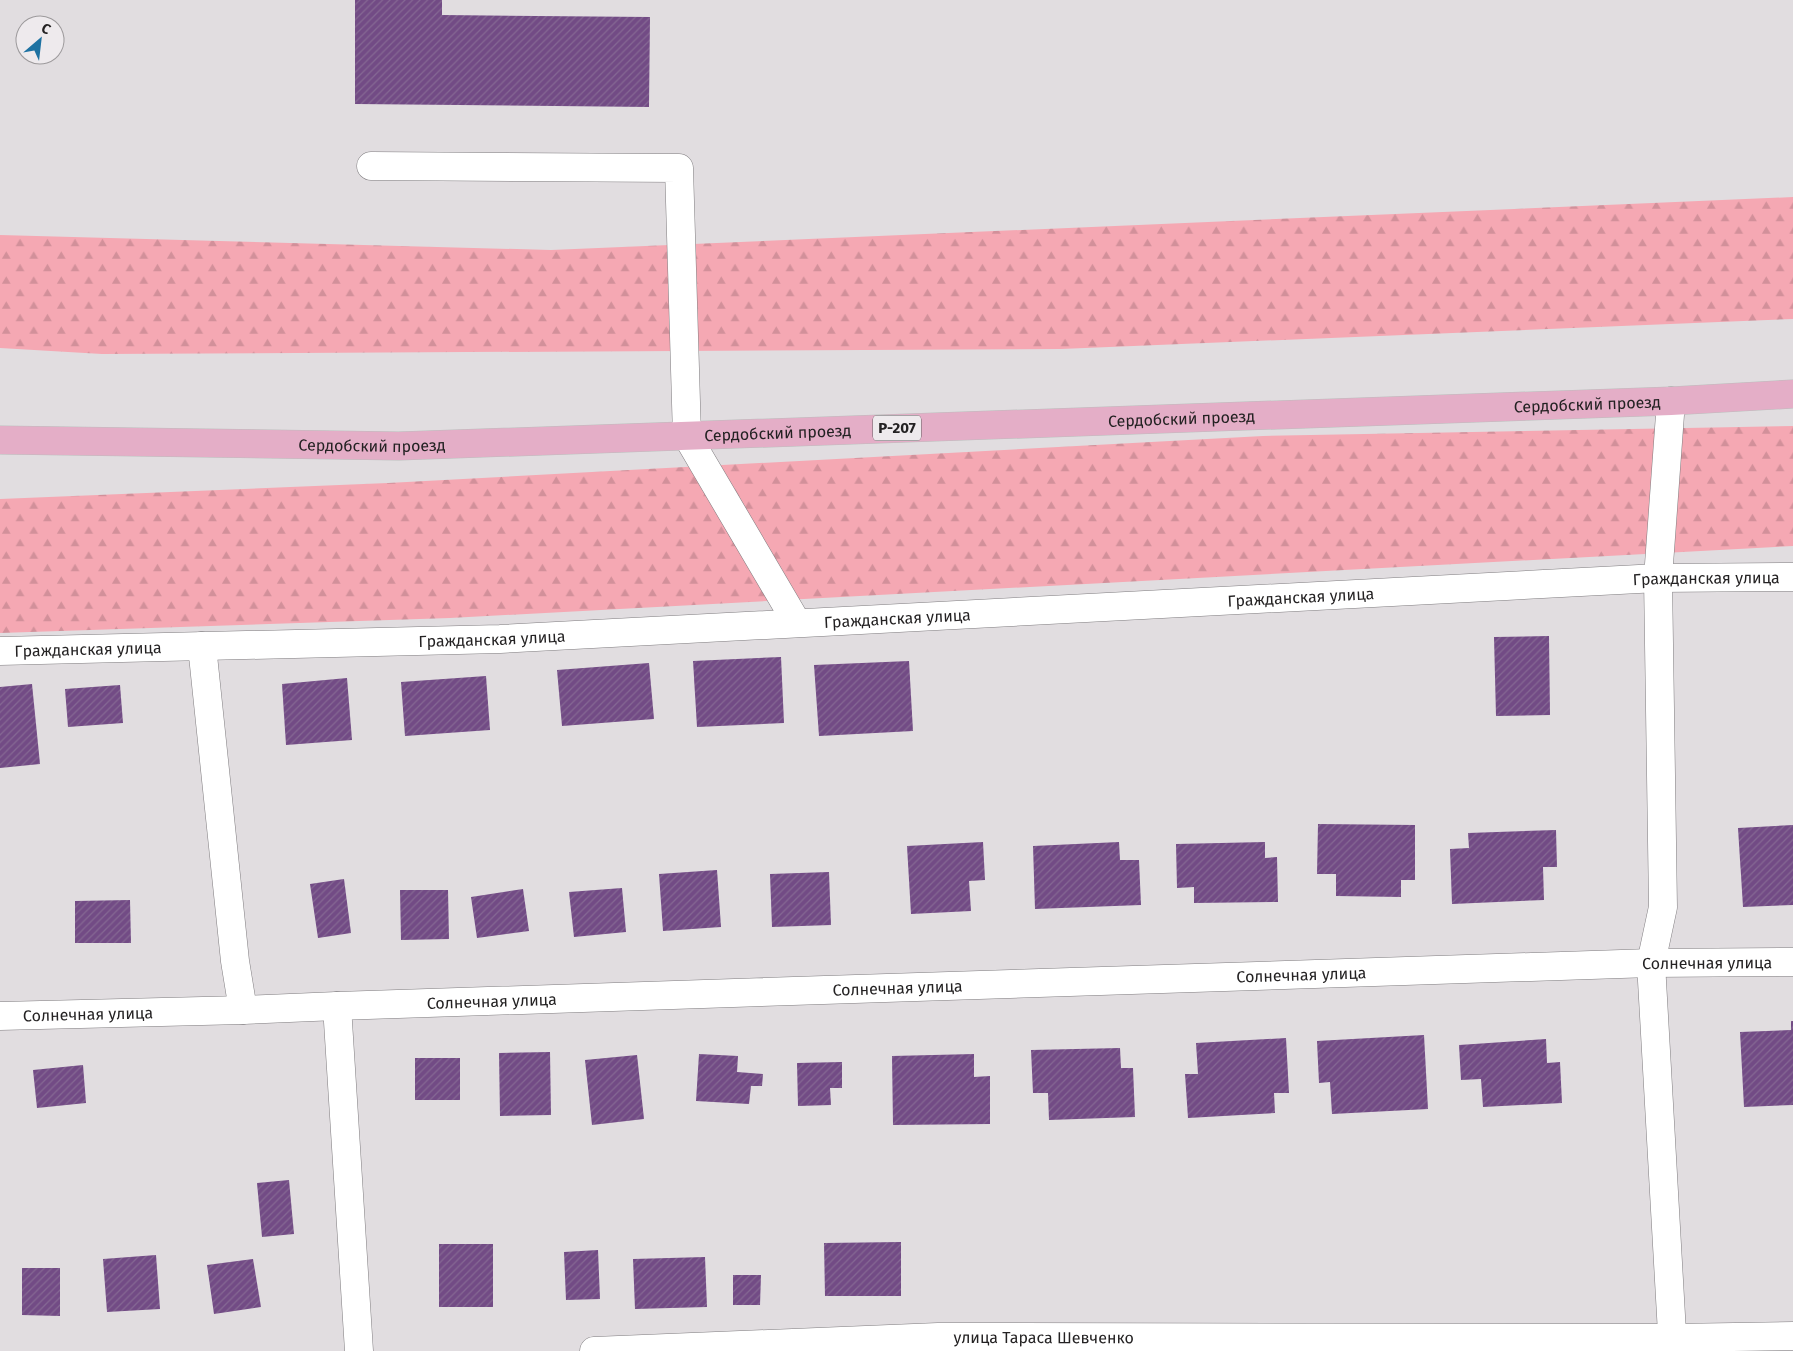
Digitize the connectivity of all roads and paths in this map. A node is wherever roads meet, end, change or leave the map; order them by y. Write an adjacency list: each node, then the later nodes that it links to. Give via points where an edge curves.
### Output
1 (371, 166): 4 (street, via 679,168)
2 (1793, 394): 3 (main road, Сердобский проезд / Р-207)
3 (1671, 401): 4 (main road, Сердобский проезд / Р-207); 7 (street)
4 (687, 436): 5 (main road, Сердобский проезд / Р-207, via 399,446); 8 (street)
5 (0, 440)
6 (1793, 577): 7 (street, Гражданская улица)
7 (1658, 578): 8 (street, Гражданская улица); 12 (street, via 1663,907)
8 (797, 623): 9 (street, Гражданская улица, via 500,639)
9 (202, 646): 10 (street, Гражданская улица); 14 (street)
10 (0, 651)
11 (1793, 962): 12 (street, Солнечная улица)
12 (1651, 963): 13 (street, Солнечная улица); 17 (street)
13 (337, 1006): 14 (street, Солнечная улица); 18 (street)
14 (243, 1010): 15 (street, Солнечная улица)
15 (0, 1016)
16 (1793, 1336): 17 (street, улица Тараса Шевченко)
17 (1673, 1344): 19 (street, улица Тараса Шевченко, via 938,1337)
18 (359, 1351)
19 (594, 1351)

